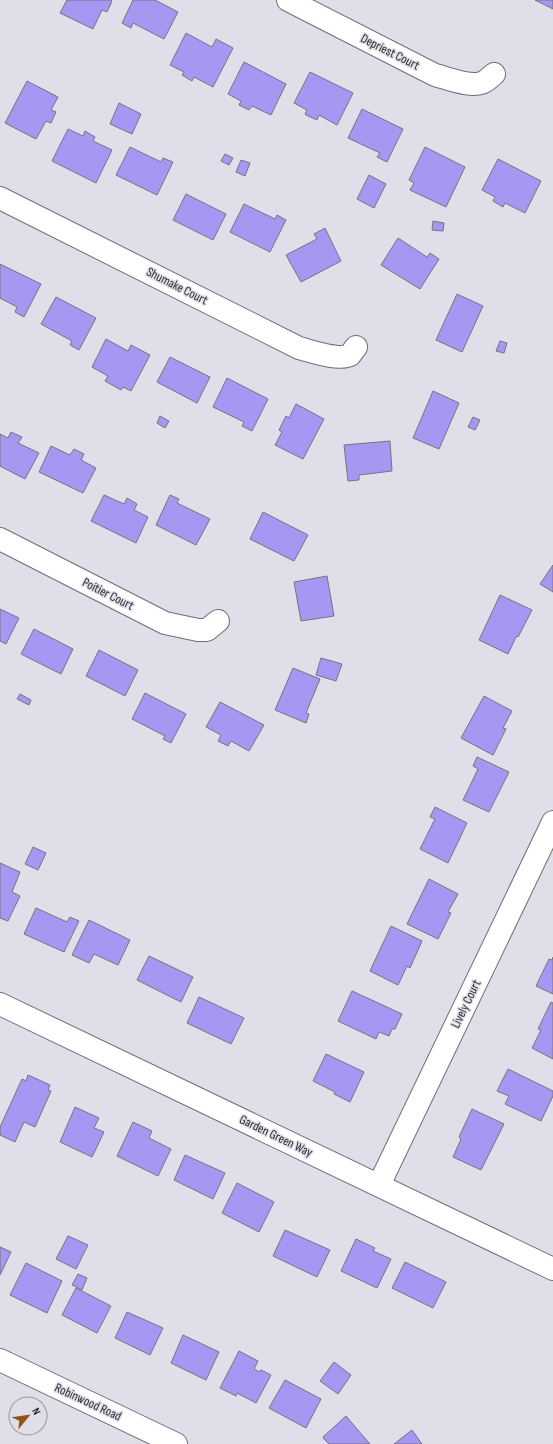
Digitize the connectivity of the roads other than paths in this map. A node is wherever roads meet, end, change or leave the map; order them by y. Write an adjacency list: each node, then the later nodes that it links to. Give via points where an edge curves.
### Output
1 (288, 0): 2 (street, Depriest Court, via 435,74 477,85 484,83)
2 (494, 74)
3 (0, 198): 4 (street, Shumake Court, via 299,348 338,357 349,355)
4 (356, 348)
5 (0, 539): 6 (street, Poitier Court, via 165,623 207,630)
6 (218, 621)
7 (553, 822): 9 (street, Lively Court)
8 (0, 1004): 9 (street, Garden Green Way)
9 (379, 1185): 10 (street, Garden Green Way)
10 (553, 1269)
11 (0, 1360): 12 (street, Robinwood Road)
12 (176, 1444)

